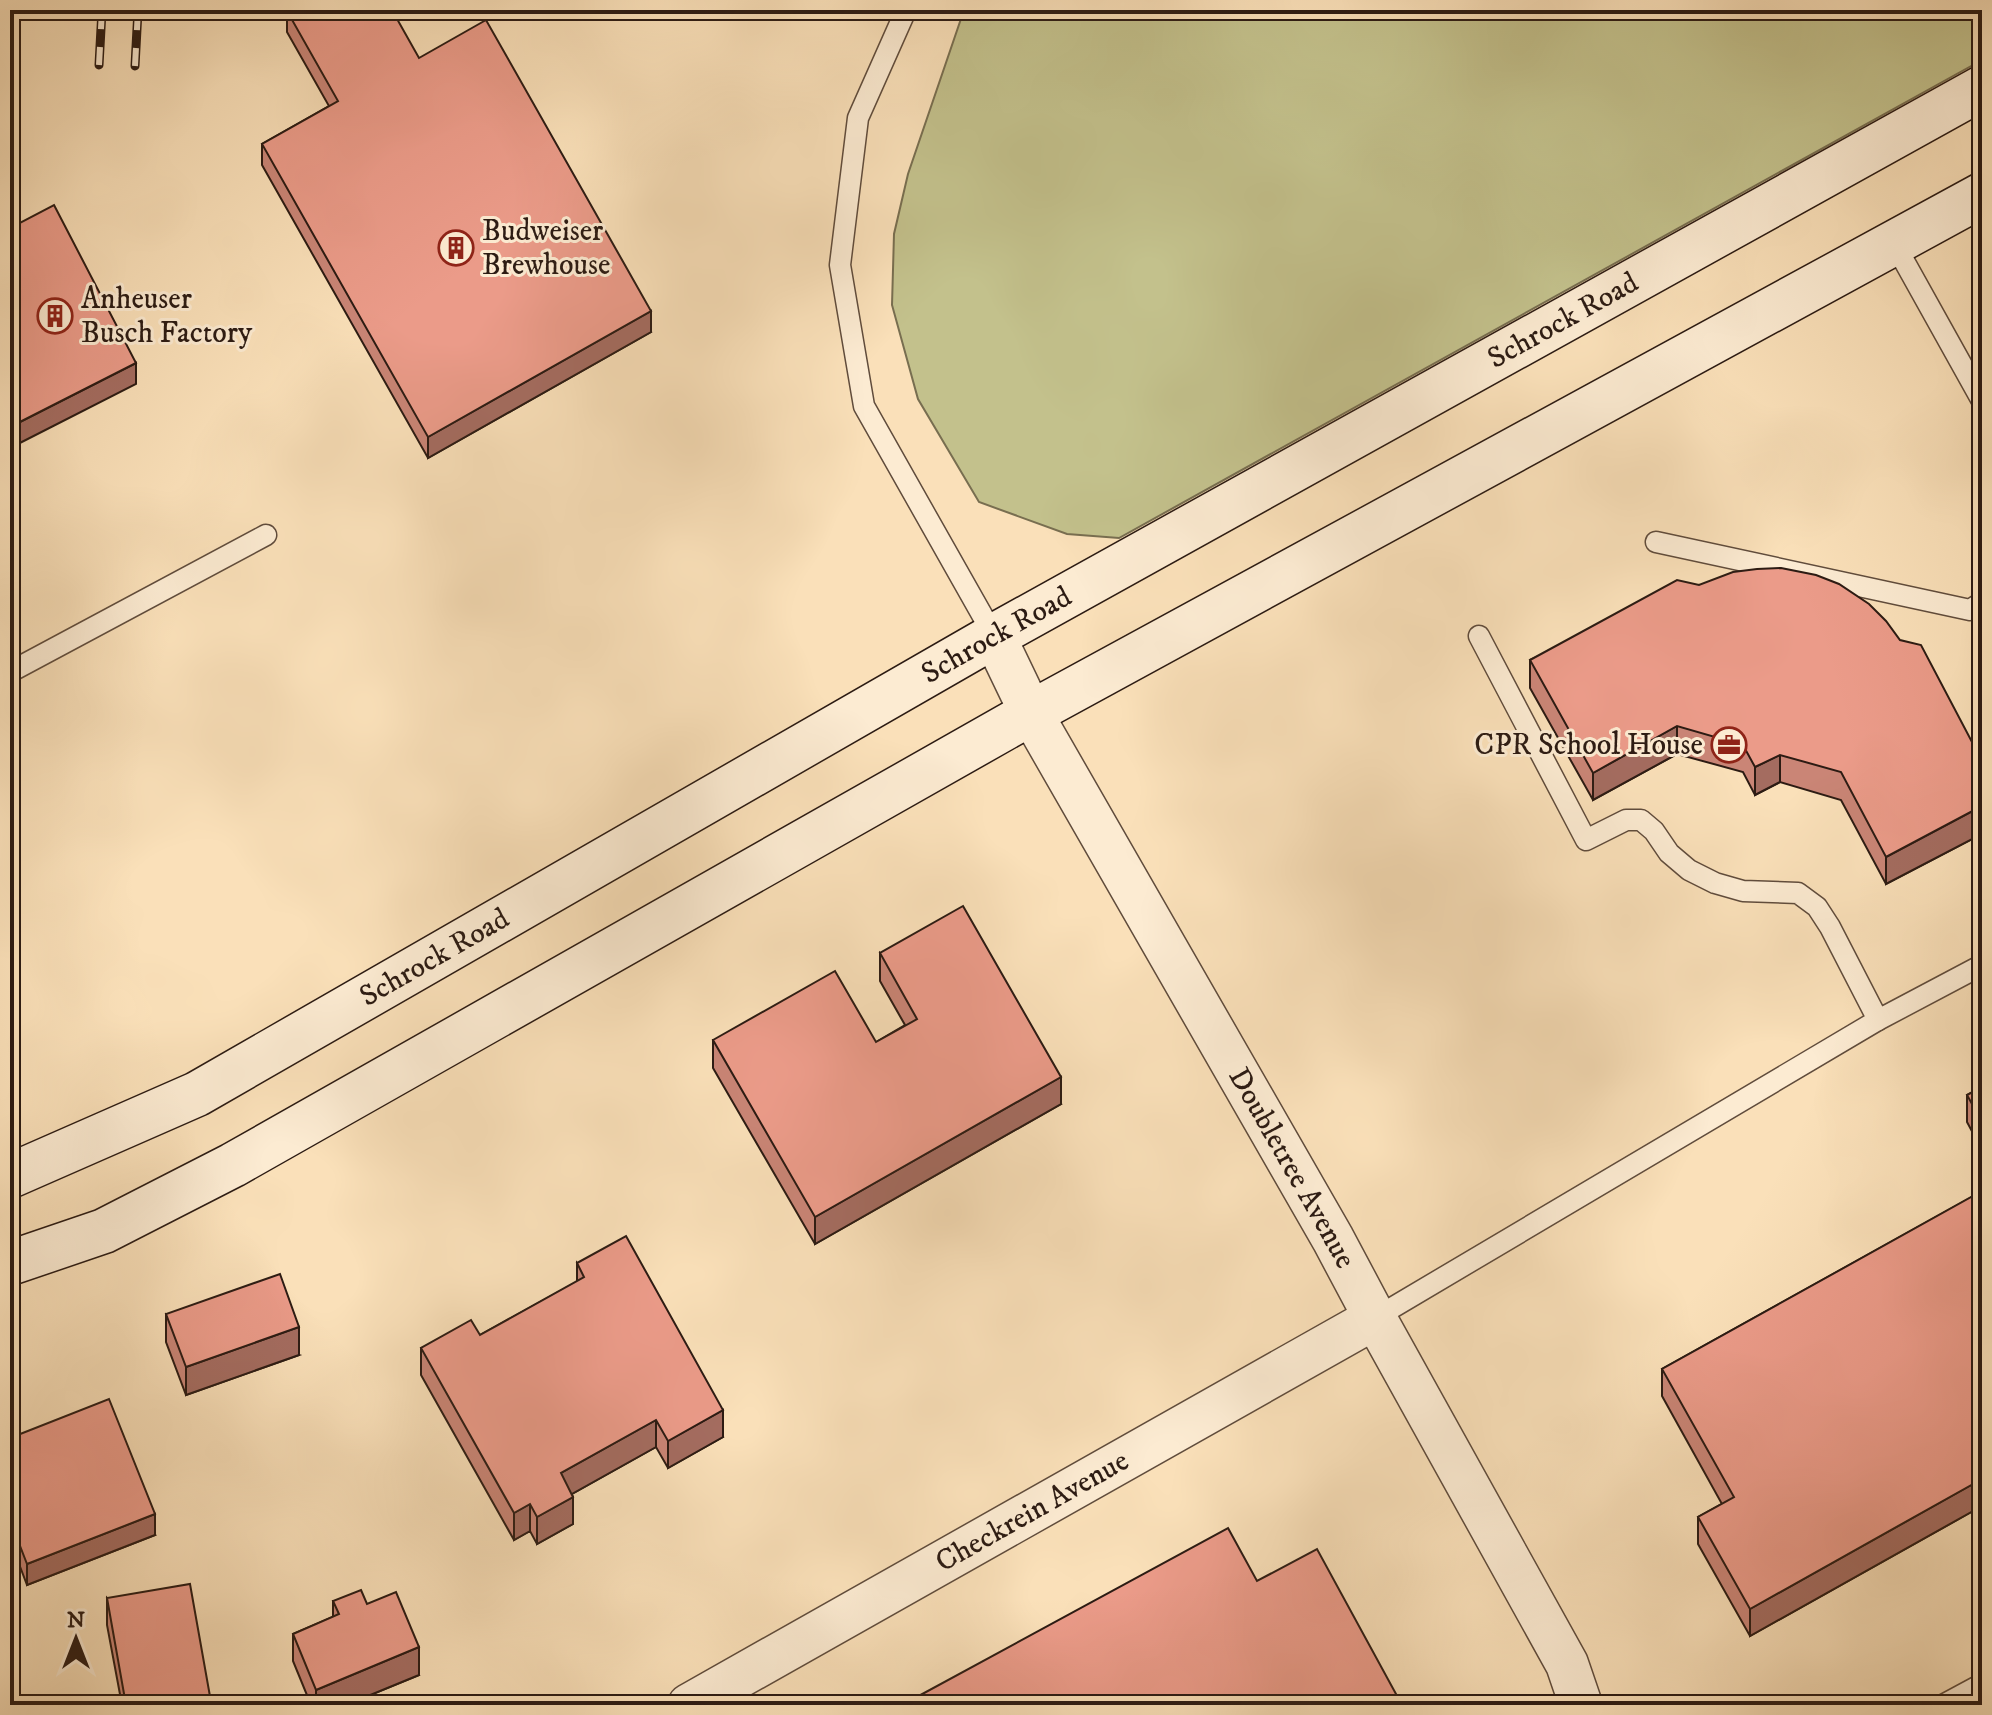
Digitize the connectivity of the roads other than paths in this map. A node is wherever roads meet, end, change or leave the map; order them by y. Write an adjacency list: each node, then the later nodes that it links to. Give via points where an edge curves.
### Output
1 (906, 10): 9 (lane, via 858,118 840,265 864,406)
2 (1982, 88): 9 (main road, Schrock Road)
3 (1982, 195): 4 (main road)
4 (1894, 243): 5 (lane); 12 (main road)
5 (1982, 401)
6 (266, 535): 11 (lane)
7 (1656, 542): 8 (lane, via 1970,610)
8 (1982, 602)
9 (994, 636): 12 (street, Doubletree Avenue); 15 (main road, Schrock Road, via 197,1094)
10 (1479, 636): 14 (lane, via 1586,840 1626,820 1641,820 1669,853 1715,883 1743,891 1798,893 1817,907 1830,927)
11 (10, 672)
12 (1031, 713): 16 (main road, via 233,1165 104,1231); 17 (street, Doubletree Avenue)
13 (1982, 965): 14 (lane)
14 (1878, 1020): 17 (lane)
15 (10, 1176)
16 (10, 1263)
17 (1375, 1318): 19 (street, Checkrein Avenue); 20 (street, Doubletree Avenue, via 1567,1664)
18 (1982, 1684): 21 (lane)
19 (689, 1705)
20 (1581, 1705)
21 (1943, 1705)

